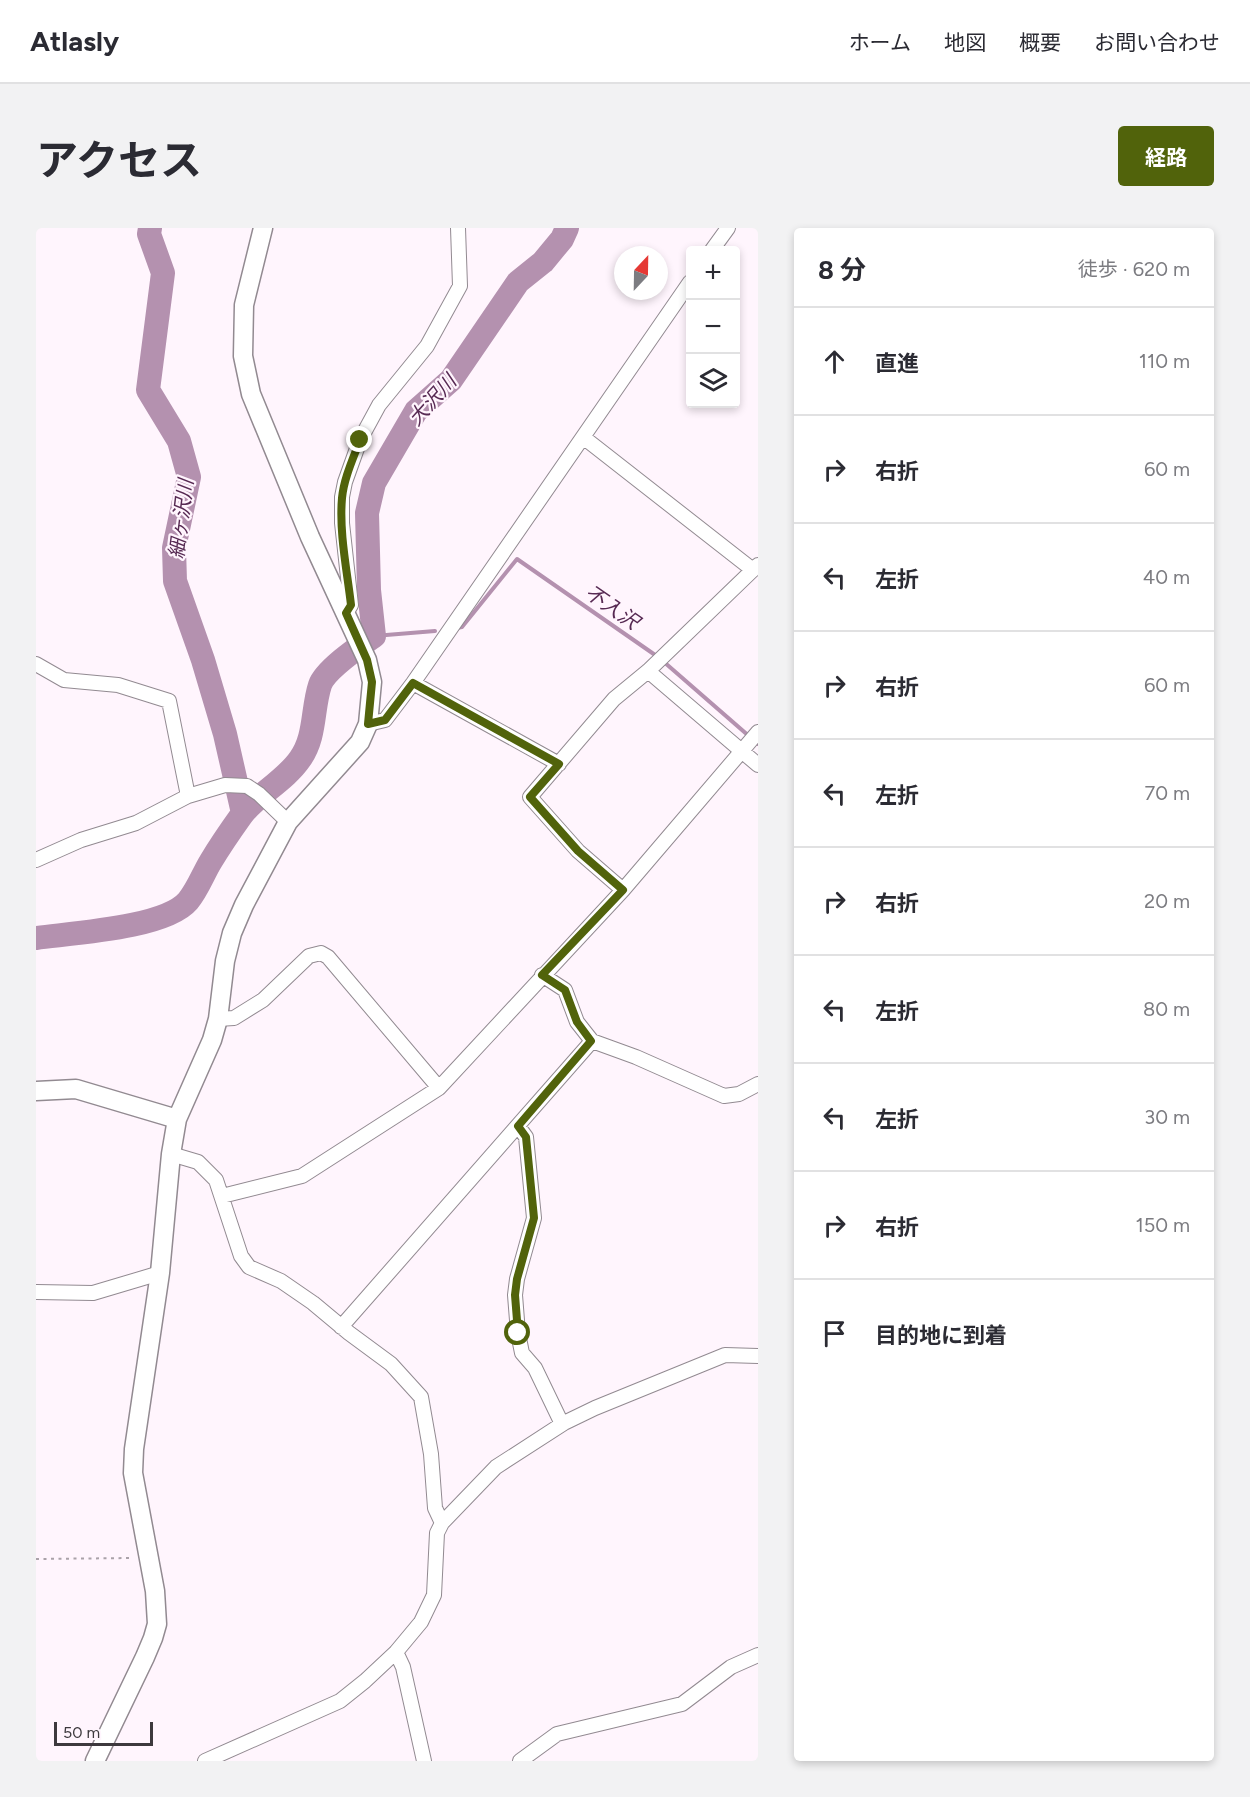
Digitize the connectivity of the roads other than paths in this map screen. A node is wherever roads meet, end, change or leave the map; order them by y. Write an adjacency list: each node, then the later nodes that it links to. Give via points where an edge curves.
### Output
1 (263, 228): 8 (street, via 244,305 243,356 251,394)
2 (458, 228): 8 (street, via 460,286 427,346 379,405 348,470 342,497 351,605)
3 (728, 228): 4 (street)
4 (715, 246)
5 (686, 288): 6 (street)
6 (583, 437): 7 (street); 11 (street)
7 (755, 567): 9 (street)
8 (346, 613): 12 (street, via 367,660 372,682)
9 (656, 663): 14 (street); 15 (street, via 615,699)
10 (36, 664): 17 (street, via 64,680 118,685 169,701)
11 (413, 683): 12 (street, via 385,720); 15 (street)
12 (368, 724): 18 (street, via 360,741)
13 (758, 732): 14 (street)
14 (741, 751): 16 (street); 20 (street)
15 (559, 764): 20 (street, via 530,797 578,851)
16 (758, 765)
17 (188, 795): 18 (street, via 225,785 247,786); 19 (street, via 136,823 81,840)
18 (288, 822): 22 (street, via 232,933)
19 (36, 860)
20 (623, 890): 21 (street)
21 (542, 975): 23 (street, via 565,990 577,1022); 25 (street)
22 (218, 1019): 25 (street, via 234,1018 253,1006 309,956 321,953); 27 (street)
23 (591, 1041): 24 (street, via 724,1096 739,1094); 28 (street)
24 (758, 1084)
25 (439, 1088): 30 (street, via 302,1176)
26 (36, 1091): 27 (street, via 76,1089)
27 (177, 1119): 29 (street)
28 (518, 1126): 33 (street); 35 (street, via 526,1137 534,1218 517,1279 518,1333 522,1353 535,1368)
29 (171, 1154): 30 (street, via 198,1162 216,1180); 31 (street)
30 (222, 1196): 33 (street, via 241,1256 249,1267 281,1281)
31 (160, 1273): 32 (street, via 93,1293); 40 (street, via 133,1473 157,1624)
32 (36, 1292)
33 (341, 1327): 36 (street, via 391,1364 421,1398 435,1508)
34 (758, 1356): 35 (street, via 724,1355)
35 (562, 1424): 36 (street, via 496,1467)
36 (442, 1523): 37 (street, via 437,1533 434,1595 421,1622)
37 (396, 1652): 39 (street, via 340,1701); 41 (street, via 404,1667)
38 (758, 1655): 42 (street, via 731,1667 682,1704 557,1734)
39 (208, 1760)
40 (95, 1761)
41 (424, 1761)
42 (520, 1761)

